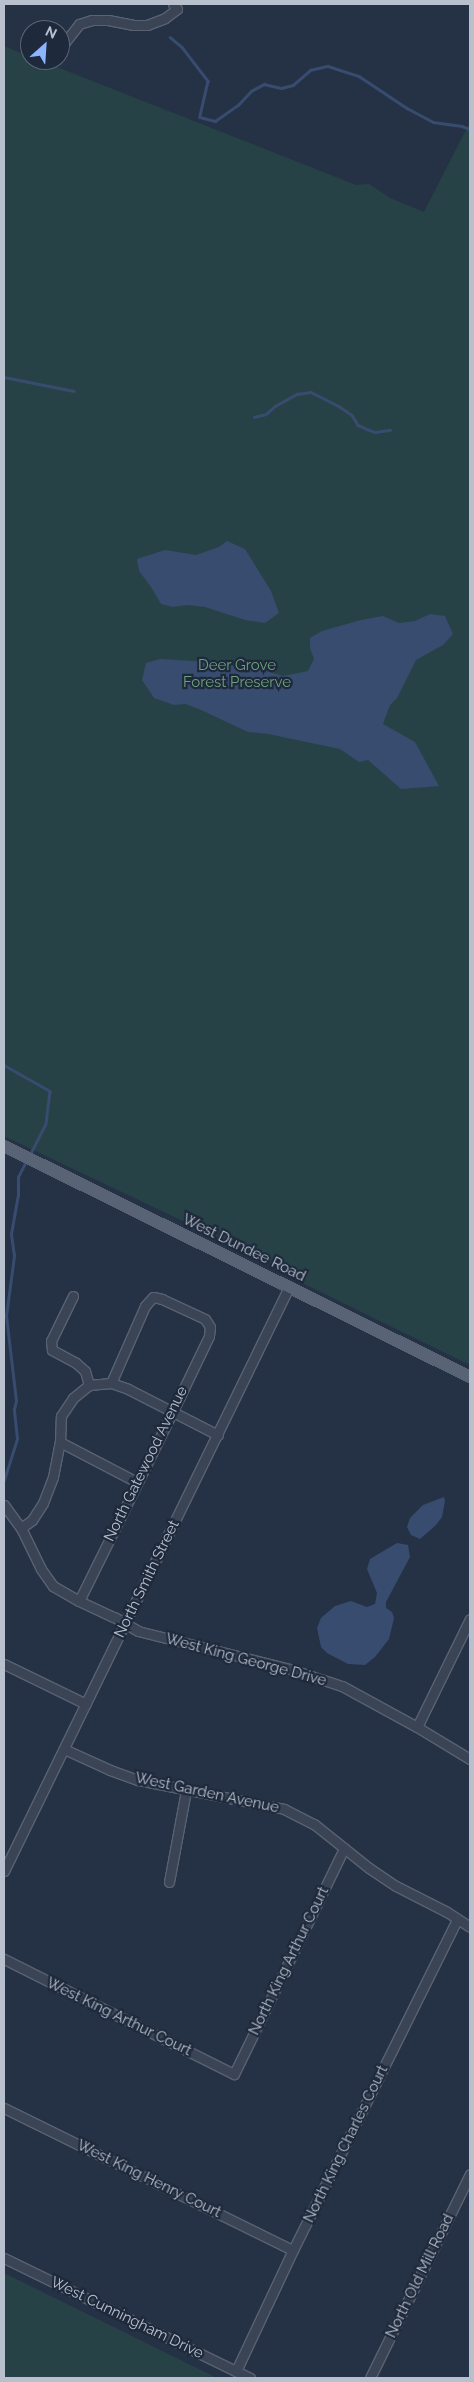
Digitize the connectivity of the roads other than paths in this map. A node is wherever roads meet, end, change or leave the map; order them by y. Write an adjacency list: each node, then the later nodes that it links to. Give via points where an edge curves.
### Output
1 (173, 4): 2 (street, via 177,9 147,25 92,20 79,24)
2 (70, 36)
3 (4, 1146): 4 (main road, West Dundee Road)
4 (289, 1287): 6 (main road, West Dundee Road); 10 (street, North Smith Street)
5 (73, 1296): 8 (street, via 51,1341 52,1350 85,1371)
6 (470, 1376)
7 (111, 1382): 8 (street); 9 (street); 9 (street, North Gatewood Avenue, via 145,1306 153,1297 205,1319 210,1327 209,1336)
8 (90, 1385): 11 (street, via 73,1398 61,1416)
9 (172, 1413): 10 (street); 12 (street, North Gatewood Avenue)
10 (218, 1435): 17 (street, North Smith Street)
11 (60, 1442): 12 (street); 14 (street, via 53,1477 43,1504 32,1520)
12 (137, 1482): 15 (street, North Gatewood Avenue)
13 (4, 1506): 14 (street, West King George Drive)
14 (21, 1528): 15 (street, West King George Drive, via 53,1586)
15 (79, 1601): 17 (street, West King George Drive)
16 (470, 1619): 20 (street)
17 (126, 1624): 19 (street, North Smith Street); 20 (street, West King George Drive, via 164,1639 316,1677 356,1693)
18 (4, 1664): 19 (street)
19 (86, 1704): 21 (street, North Smith Street)
20 (417, 1727): 22 (street, West King George Drive)
21 (64, 1749): 23 (street, West Garden Avenue, via 138,1780); 25 (street, North Smith Street)
22 (470, 1759)
23 (186, 1790): 24 (street, West Garden Avenue, via 284,1809 314,1824); 26 (street)
24 (344, 1848): 27 (street, West Garden Avenue, via 396,1886); 30 (street, North King Arthur Court)
25 (4, 1871)
26 (168, 1882)
27 (457, 1919): 28 (street, West Garden Avenue); 33 (street, North King Charles Court)
28 (470, 1927)
29 (4, 1959): 30 (street, West King Arthur Court)
30 (234, 2074)
31 (4, 2108): 33 (street, West King Henry Court)
32 (470, 2174): 37 (street, North Old Mill Road)
33 (293, 2250): 35 (street, North King Charles Court)
34 (4, 2258): 35 (street, West Cunningham Drive)
35 (236, 2371): 36 (street, West Cunningham Drive)
36 (250, 2378)
37 (370, 2378)

